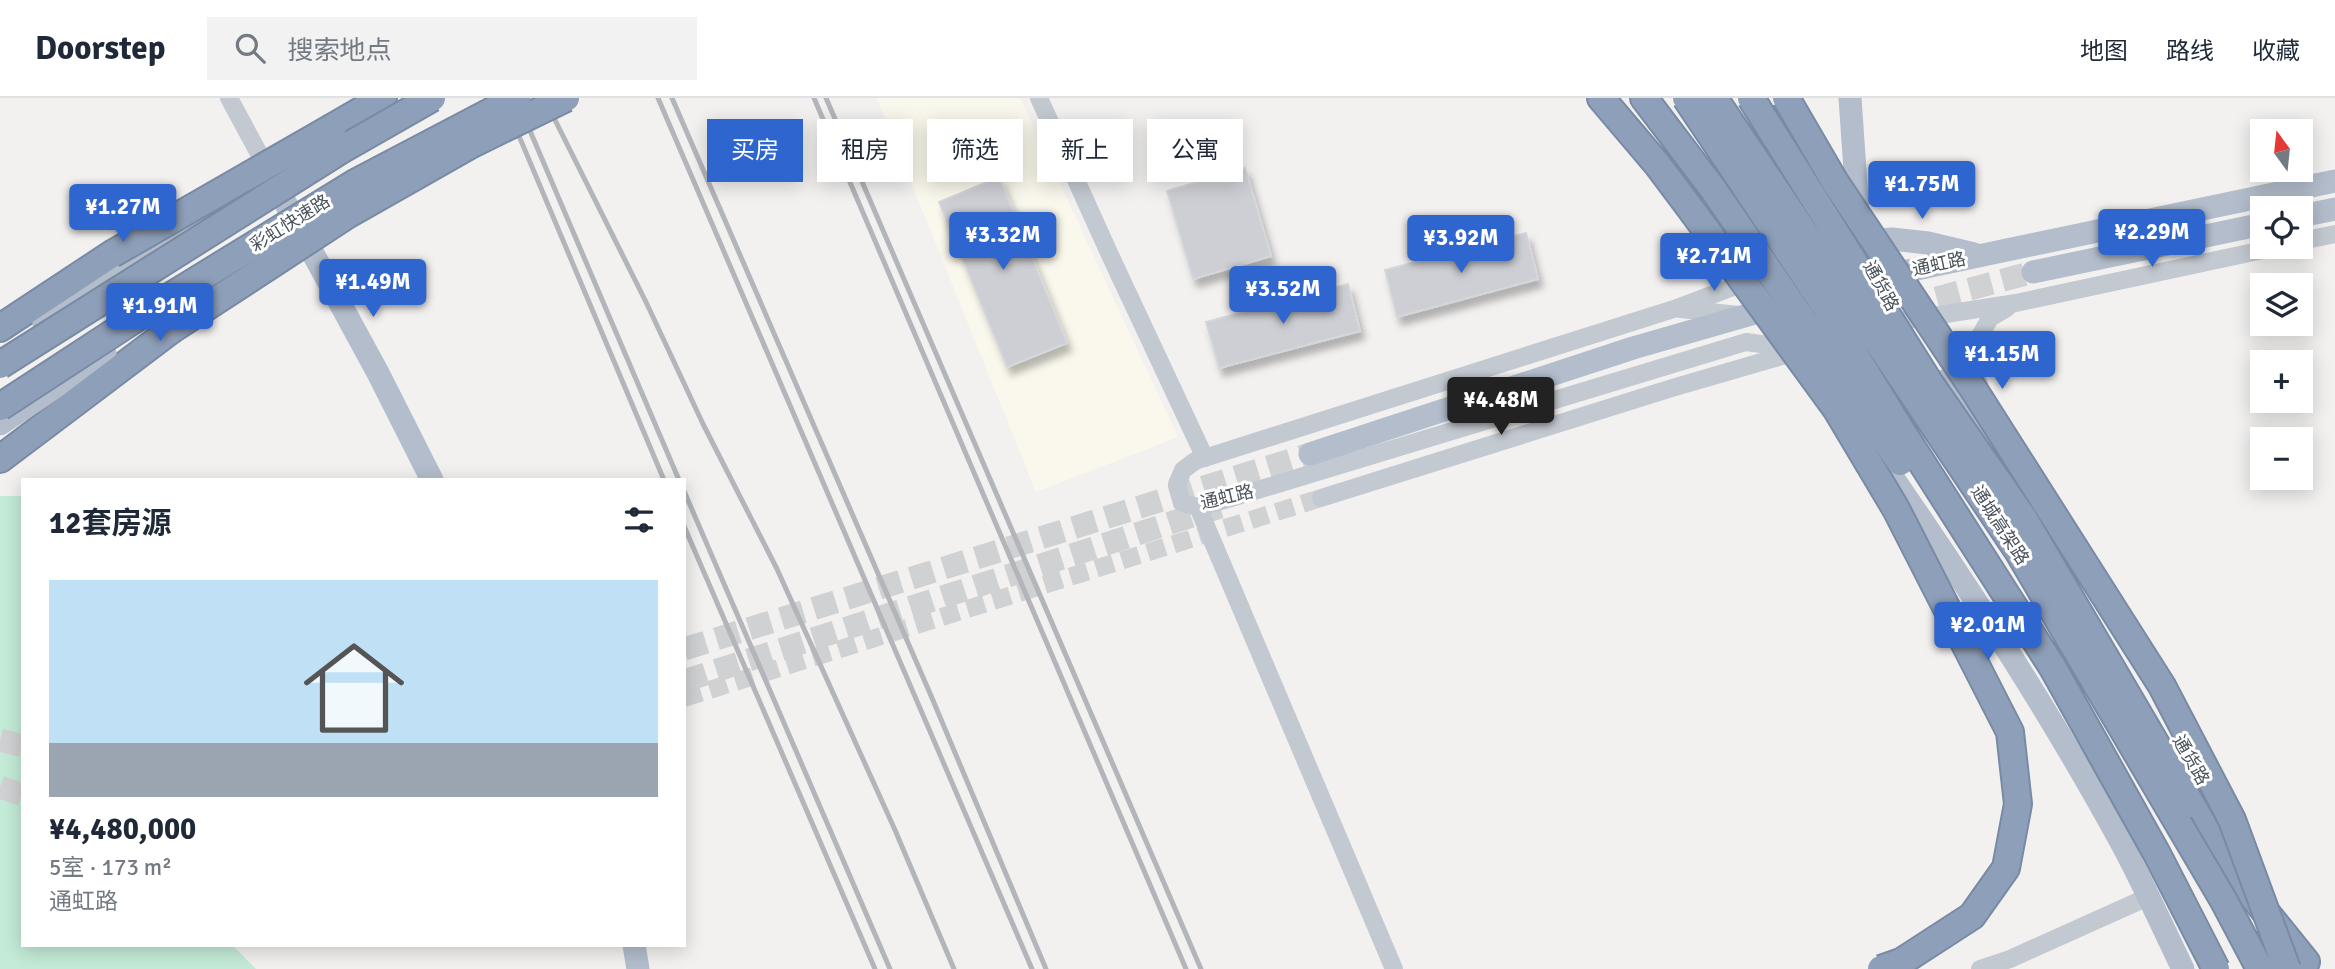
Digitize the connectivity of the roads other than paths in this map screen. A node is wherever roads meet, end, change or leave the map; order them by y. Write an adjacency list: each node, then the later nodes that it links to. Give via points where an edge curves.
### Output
1 (229, 98): 16 (street)
2 (383, 98): 27 (highway, bridge)
3 (432, 98): 42 (highway, 彩虹快速路, bridge, via 341,150)
4 (517, 98): 43 (highway, 彩虹快速路, bridge, via 355,183)
5 (566, 98): 39 (highway, bridge, via 472,144 347,215)
6 (1039, 98): 47 (street)
7 (1601, 98): 15 (highway)
8 (1644, 98): 24 (highway, bridge)
9 (1686, 98): 53 (highway, 通城高架路, bridge, via 1825,306)
10 (1714, 98): 65 (highway, 通城高架路, bridge, via 2018,551)
11 (1751, 98): 57 (highway, bridge, via 1929,382 2024,519 2222,858)
12 (1786, 98): 57 (highway, bridge, via 1835,182 1974,390 2162,687 2232,820)
13 (1793, 98): 31 (main road, via 1799,150)
14 (1850, 98): 25 (main road)
15 (1657, 164): 24 (highway, bridge); 60 (highway, bridge, via 1837,410 1896,509 2010,732 2018,804 2006,868 1972,916)
16 (273, 180): 22 (main road); 41 (main road, via 133,263)
17 (2335, 181): 28 (main road, 通虹路)
18 (2335, 209): 19 (main road)
19 (2313, 214)
20 (2250, 227): 29 (main road)
21 (2335, 234): 23 (street)
22 (305, 238): 44 (main road, via 161,316); 49 (main road)
23 (2313, 239)
24 (1749, 242): 53 (highway, bridge, via 2002,610)
25 (1860, 242): 28 (main road, via 1928,243); 30 (main road, 通货路); 31 (main road, 通货路)
26 (2250, 253): 32 (street, 通虹路)
27 (112, 254): 35 (highway); 38 (highway)
28 (1980, 256): 30 (main road, 通虹路)
29 (2033, 272)
30 (1876, 278): 34 (main road, 通虹路); 37 (main road, 通货路)
31 (1757, 281): 33 (street, 通虹路); 34 (main road)
32 (2016, 303): 37 (street, 通虹路); 50 (street, via 1990,318 1972,366)
33 (1677, 309): 36 (street); 47 (street, 通虹路)
34 (1769, 309): 36 (main road, 通虹路); 40 (main road)
35 (0, 315)
36 (1746, 316): 46 (main road, 通虹路, via 1633,348)
37 (1901, 321): 40 (street, 通虹路); 50 (main road, 通货路)
38 (0, 328)
39 (171, 330): 45 (highway); 48 (highway)
40 (1804, 350): 51 (street, 通虹路); 52 (street, 通虹路, via 1746,342); 54 (main road, via 1948,558 2055,728)
41 (0, 352)
42 (0, 365)
43 (0, 407)
44 (0, 424)
45 (0, 438)
46 (1310, 454)
47 (1205, 457): 52 (street, 通虹路, via 1183,470 1177,484 1182,503)
48 (0, 459)
49 (431, 478)
50 (2014, 480): 57 (main road, 通货路, via 2144,679)
51 (1321, 498)
52 (1198, 507): 59 (street)
53 (2053, 668): 64 (highway, 通城高架路, bridge)
54 (2148, 897): 55 (street); 63 (main road)
55 (2056, 938): 61 (street); 62 (street)
56 (634, 947): 58 (main road)
57 (2301, 967)
58 (638, 969)
59 (1394, 969)
60 (1881, 969)
61 (1980, 969)
62 (2020, 969)
63 (2183, 969)
64 (2216, 969)
65 (2260, 969)

